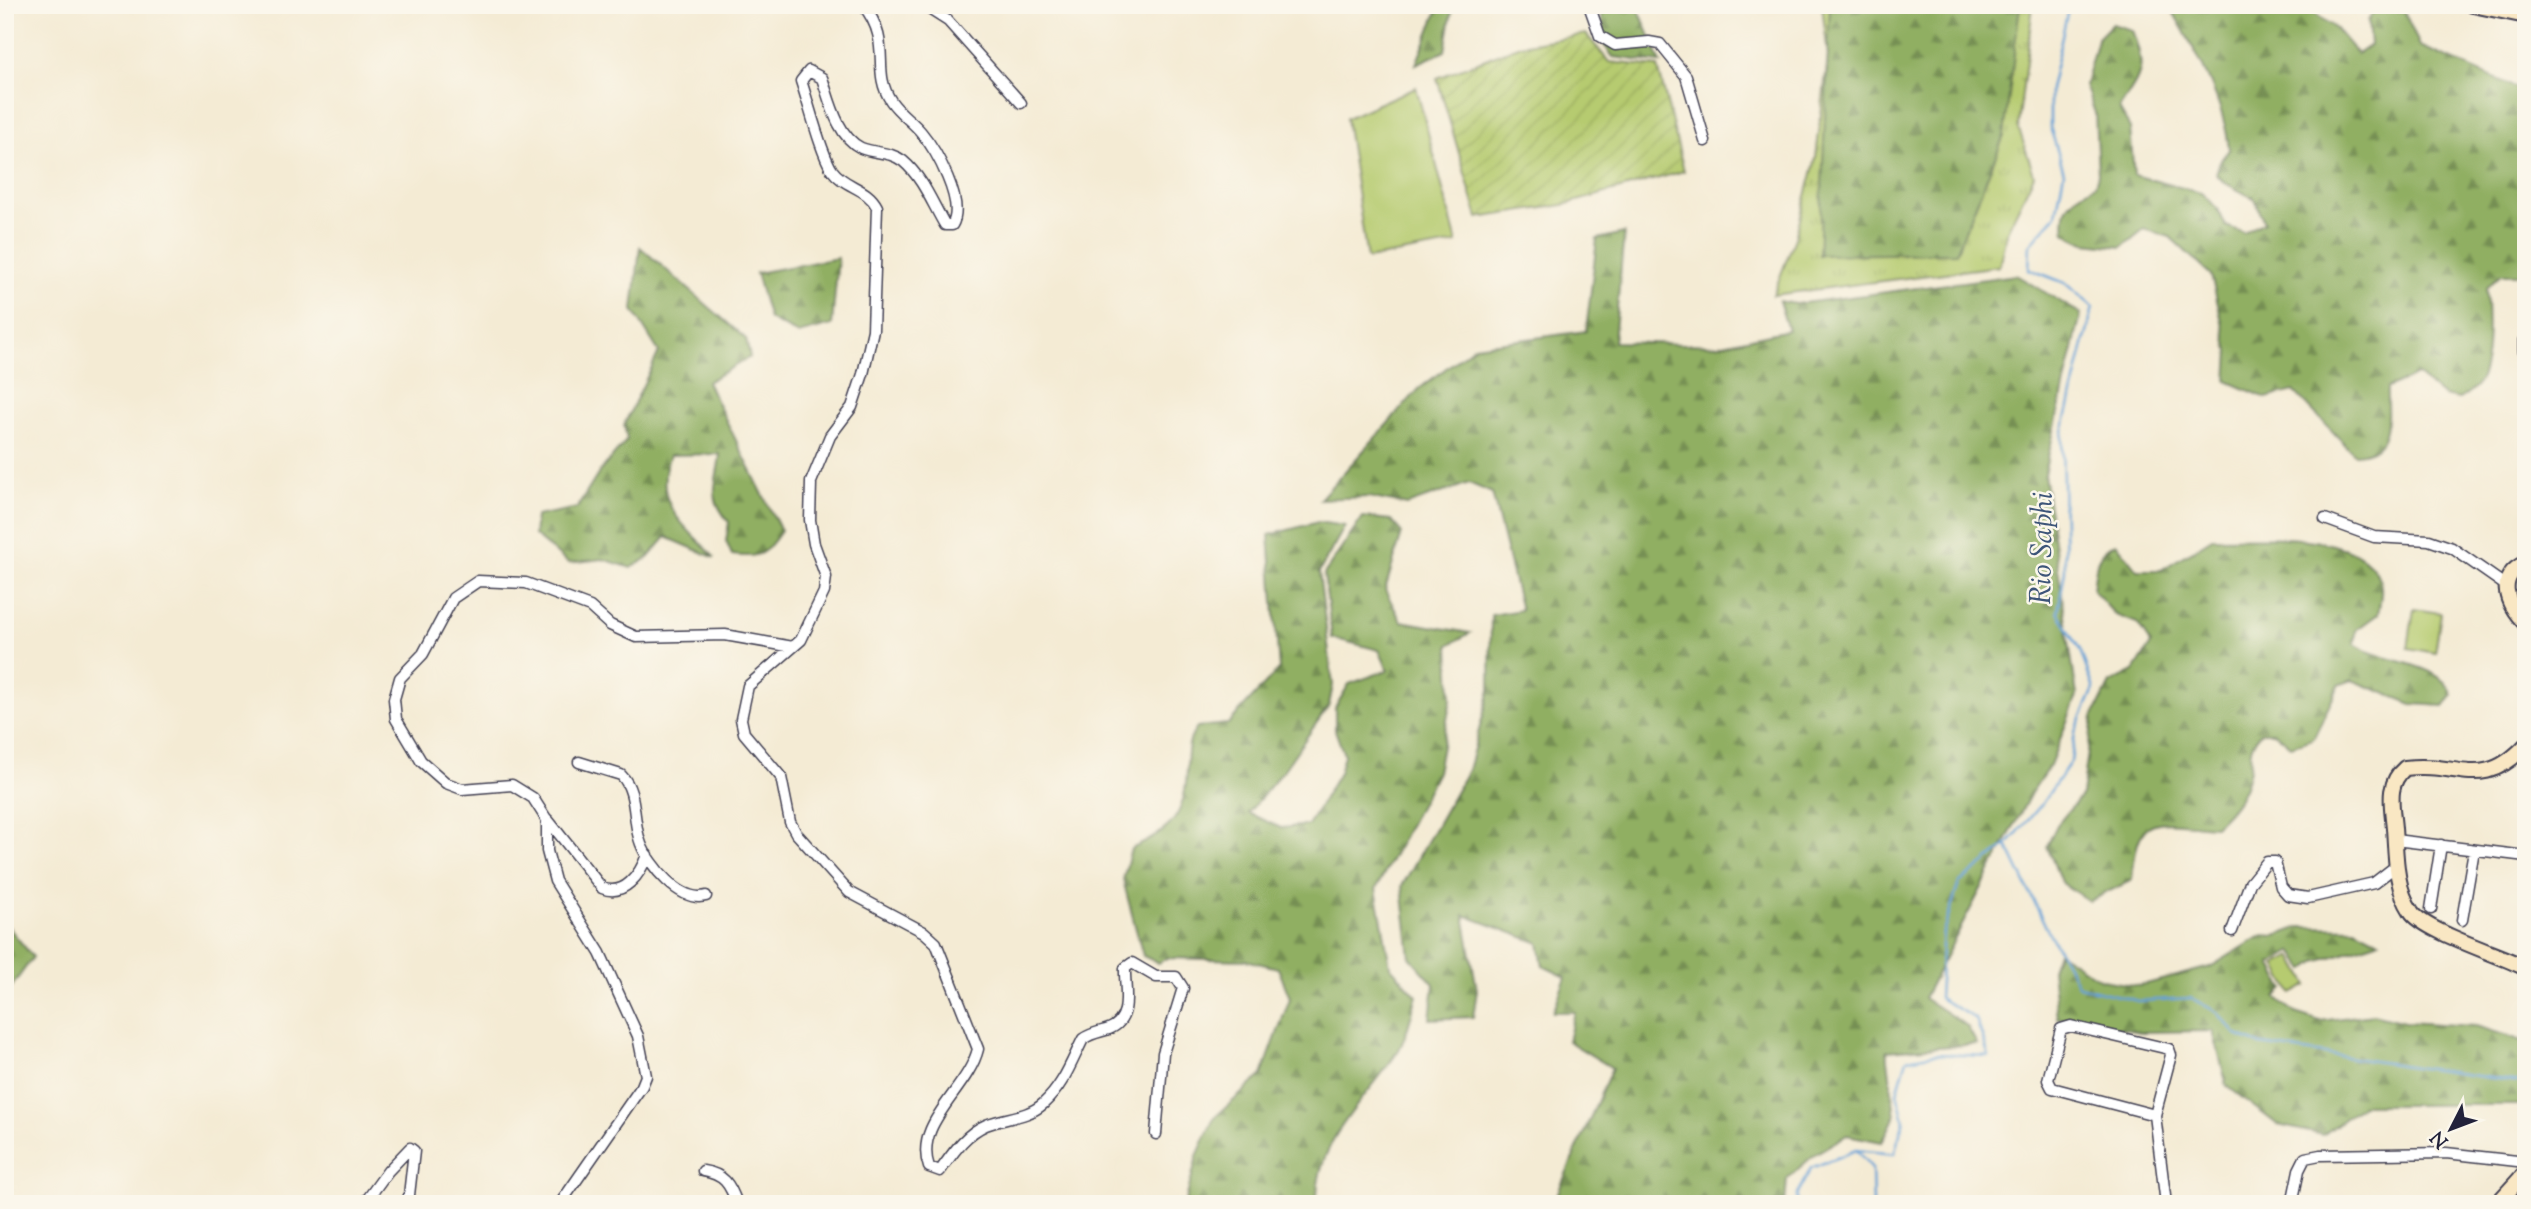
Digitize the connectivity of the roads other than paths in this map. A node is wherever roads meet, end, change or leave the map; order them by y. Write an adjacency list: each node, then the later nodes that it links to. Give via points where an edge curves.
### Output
1 (863, 5): 14 (street, via 880,33 890,98 924,135 955,198 957,212 952,225 945,225 913,171 889,153 861,148 850,140 837,121 822,78 809,71 804,74 801,80 831,168 844,182 872,196 877,207 873,330 863,374 852,407 830,436 811,482 810,520 826,577 824,592 805,634)
2 (923, 5): 6 (street, via 948,21)
3 (1589, 5): 7 (street, via 1600,36 1615,45 1660,44 1686,76)
4 (2473, 5): 5 (main road)
5 (2526, 16)
6 (1021, 103)
7 (1705, 141)
8 (2526, 341): 9 (main road)
9 (2526, 351)
10 (2325, 519): 12 (street, via 2374,537 2430,540 2452,548)
11 (2526, 563): 12 (main road, via 2511,571)
12 (2505, 585): 13 (main road, via 2513,608)
13 (2526, 624)
14 (793, 647): 17 (street, via 725,635 635,637 610,625 590,607 513,581 478,581 453,598 423,654 400,678 394,699 396,719 421,761 446,783 462,789 512,785 533,798); 30 (street, via 748,686 741,719 744,733 781,778 796,833 849,892 936,943 978,1049 961,1086 930,1128 926,1140 929,1167 940,1171 972,1133 1030,1112 1053,1093 1072,1067 1083,1039 1121,1020 1127,998 1125,968 1132,963 1156,977 1176,977 1183,988 1163,1053)
15 (2526, 745): 18 (main road, via 2510,763 2486,772 2405,768 2392,785)
16 (579, 762): 21 (street, via 614,771 626,780 640,843)
17 (547, 820): 21 (street, via 602,888 610,891 629,884); 36 (street, via 547,851 555,881 606,964 638,1036 646,1076)
18 (2395, 839): 19 (street); 23 (main road)
19 (2441, 845): 20 (street); 25 (street)
20 (2474, 849): 22 (street); 26 (street)
21 (647, 855): 24 (street, via 682,892 692,897)
22 (2526, 856)
23 (2396, 866): 27 (street, via 2374,883 2308,898 2288,895 2281,887 2275,862 2267,862 2250,883); 28 (main road, via 2416,918)
24 (706, 895)
25 (2431, 909)
26 (2462, 919)
27 (2232, 931)
28 (2526, 968)
29 (2155, 1115): 29 (street, via 2169,1049 2071,1026 2062,1029 2048,1080 2052,1088); 38 (street)
30 (1156, 1135)
31 (2526, 1162): 39 (street, via 2446,1153 2320,1155 2305,1158)
32 (703, 1171): 37 (street, via 726,1179)
33 (2526, 1172): 40 (main road)
34 (364, 1204): 35 (street, via 410,1147 414,1151)
35 (408, 1204)
36 (560, 1204)
37 (737, 1204)
38 (2166, 1204)
39 (2292, 1204)
40 (2497, 1204)

